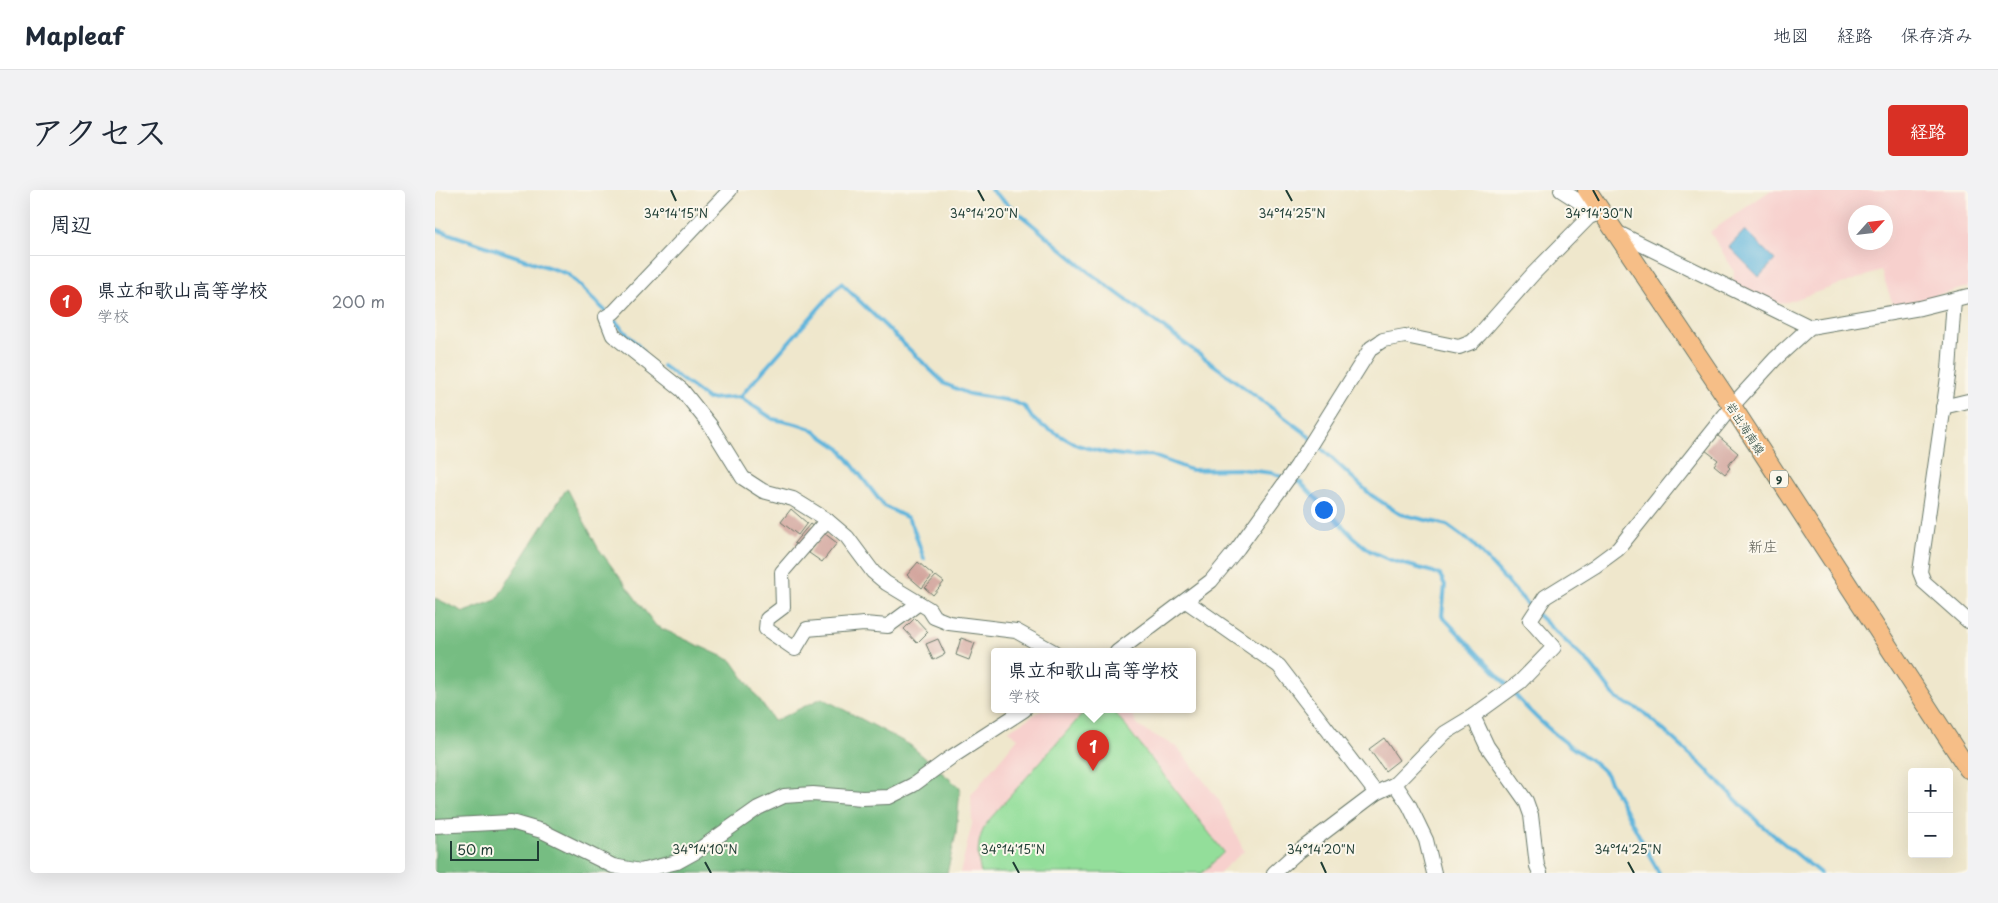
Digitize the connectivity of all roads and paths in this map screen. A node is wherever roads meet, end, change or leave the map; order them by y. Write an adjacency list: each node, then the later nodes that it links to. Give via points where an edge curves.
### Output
1 (730, 190): 12 (street, via 614,312 606,316 613,335 682,390 710,425 743,478 763,492 793,499)
2 (1561, 190): 4 (street)
3 (1587, 190): 4 (main road, 岩出海南線 / 9)
4 (1602, 212): 5 (main road, 岩出海南線 / 9); 13 (street, via 1589,217 1472,342 1459,347 1405,336 1383,340 1371,348 1297,466 1238,548 1211,581)
5 (1614, 231): 8 (street); 10 (main road, 岩出海南線 / 9)
6 (1968, 296): 7 (street)
7 (1954, 300): 8 (street); 11 (street)
8 (1810, 327): 10 (street)
9 (1968, 401): 11 (street)
10 (1732, 406): 19 (street, via 1618,549 1545,597 1530,620 1555,647 1520,682); 20 (main road, 岩出海南線 / 9)
11 (1943, 407): 15 (street, via 1920,572 1925,582)
12 (827, 520): 14 (street, via 847,537 873,572); 14 (street, via 782,572 783,607 767,619 766,629 795,649 807,629 864,624 888,626)
13 (1186, 601): 17 (street); 22 (street, via 1279,666)
14 (919, 604): 16 (street, via 949,623 1016,631)
15 (1968, 621)
16 (1046, 648)
17 (1122, 648)
18 (1019, 713): 23 (street, via 913,785 889,797 784,796 758,808 677,862 640,871 613,866 542,831 511,822)
19 (1473, 716): 21 (street, via 1445,733); 26 (street, via 1487,746 1526,801)
20 (1968, 769)
21 (1395, 784): 22 (street); 25 (street, via 1426,840)
22 (1376, 793): 24 (street)
23 (435, 826)
24 (1274, 873)
25 (1435, 873)
26 (1540, 873)

